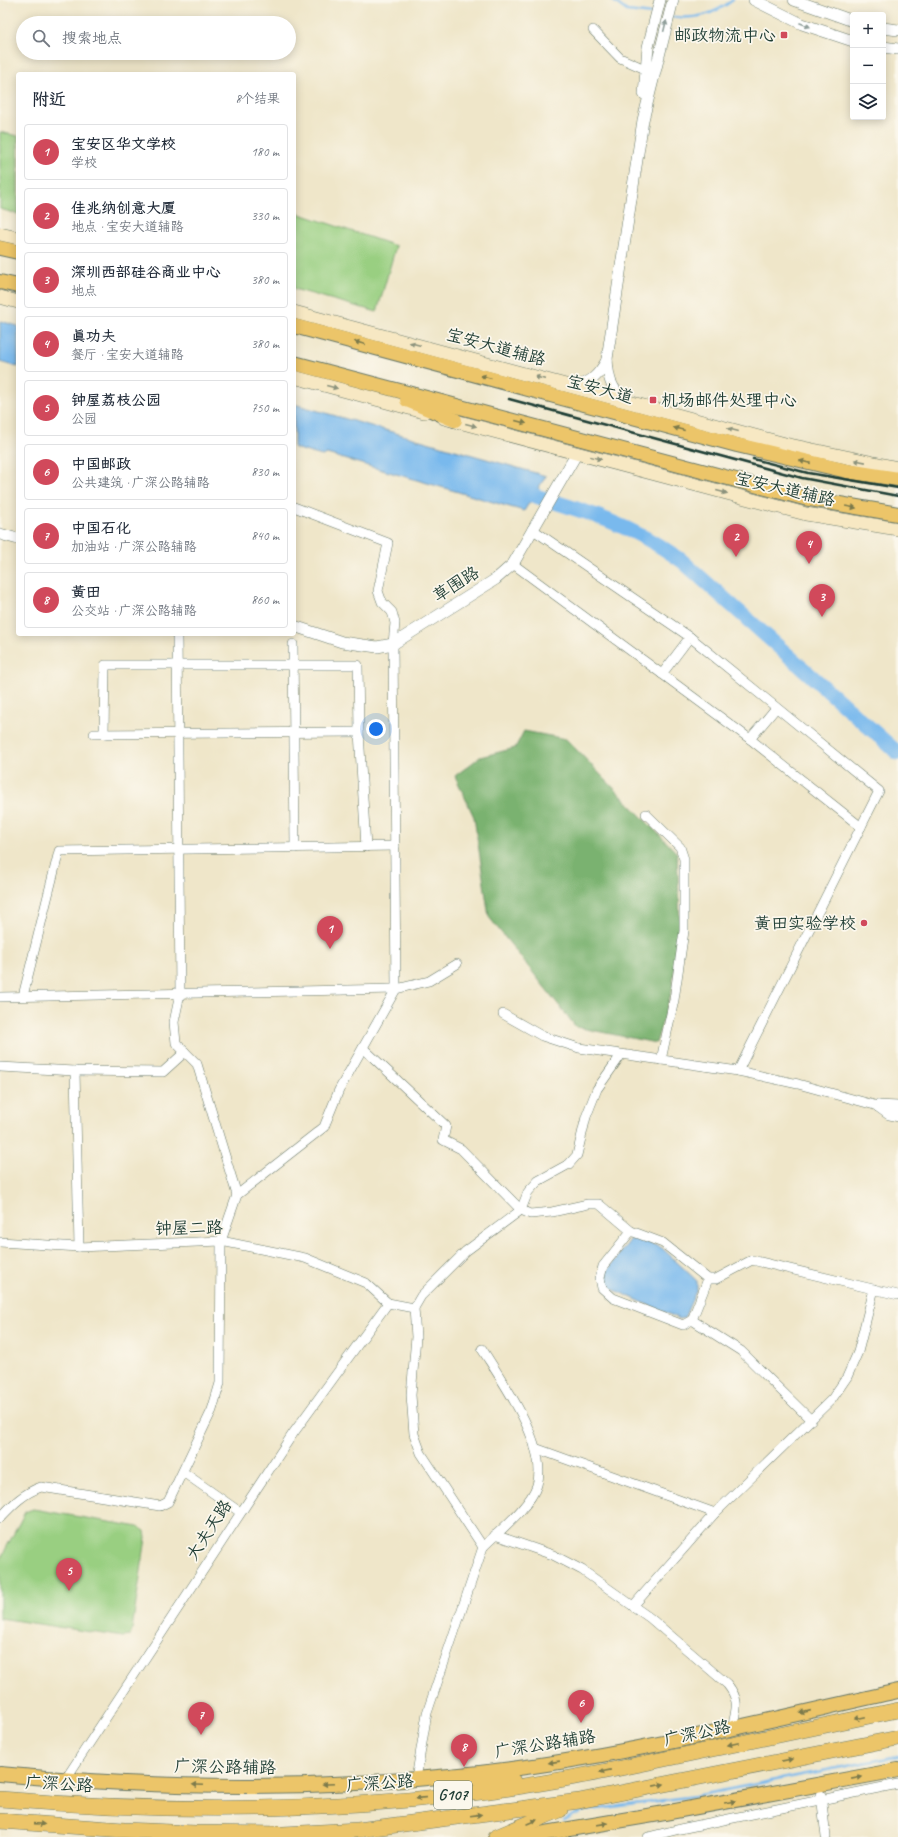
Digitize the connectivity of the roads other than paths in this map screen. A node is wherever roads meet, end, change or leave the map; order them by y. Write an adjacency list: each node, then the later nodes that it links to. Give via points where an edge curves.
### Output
1 (660, 0): 12 (street)
2 (754, 0): 9 (street, one-way to 9, via 802,24)
3 (794, 0): 5 (street)
4 (673, 1): 13 (street, one-way to 4)
5 (850, 20)
6 (886, 28): 8 (street)
7 (593, 30): 12 (street, via 620,58)
8 (898, 30)
9 (850, 40)
10 (886, 47): 11 (street)
11 (898, 49)
12 (645, 69): 13 (street)
13 (643, 120): 24 (street)
14 (0, 234): 15 (main road)
15 (16, 238)
16 (0, 248): 17 (main road)
17 (16, 252)
18 (0, 282): 19 (main road)
19 (16, 286)
20 (0, 297): 21 (main road)
21 (16, 301)
22 (296, 313): 28 (main road, 宝安大道辅路, one-way to 22)
23 (296, 327): 33 (main road, 宝安大道, one-way to 23, via 847,471 737,445)
24 (607, 359): 28 (street, via 592,380); 29 (street, via 611,385)
25 (296, 364): 27 (main road)
26 (296, 378): 30 (main road, 宝安大道辅路, one-way to 30)
27 (364, 381): 30 (main road); 35 (main road, one-way to 35, via 804,498)
28 (573, 387): 29 (main road, 宝安大道辅路)
29 (629, 402): 32 (main road, 宝安大道辅路, one-way to 29, via 792,446)
30 (454, 420): 31 (main road, 宝安大道辅路, one-way to 31)
31 (577, 453): 36 (street, 草围路); 37 (main road, 宝安大道辅路, one-way to 37, via 806,514)
32 (898, 468)
33 (898, 479)
34 (296, 508): 45 (street, via 388,543 378,590 382,602 392,612 395,623)
35 (898, 514)
36 (532, 529): 40 (street, 草围路); 43 (street)
37 (898, 529)
38 (0, 534): 39 (street)
39 (16, 538)
40 (513, 564): 45 (street, 草围路, via 496,579); 48 (street)
41 (296, 627): 45 (street, 草围路, via 342,642 377,648)
42 (177, 636): 46 (street)
43 (690, 637): 48 (street); 49 (street)
44 (293, 644): 47 (street)
45 (392, 644): 56 (street)
46 (177, 665): 47 (street); 51 (street); 51 (street, via 105,665 99,734)
47 (293, 665): 50 (street, via 358,664); 52 (street)
48 (662, 674): 53 (street)
49 (776, 708): 53 (street); 55 (street, via 880,791)
50 (359, 732): 52 (street); 57 (street)
51 (178, 733): 52 (street); 59 (street)
52 (294, 733): 58 (street)
53 (750, 739): 55 (street)
54 (646, 814): 69 (street, via 680,847 684,859 684,931 674,1000)
55 (861, 827): 72 (street)
56 (395, 846): 57 (street); 61 (street)
57 (366, 847): 58 (street)
58 (294, 848): 59 (street)
59 (178, 850): 62 (street); 63 (street, via 59,851)
60 (457, 964): 61 (street, via 429,982)
61 (396, 989): 62 (street); 66 (street)
62 (180, 994): 63 (street); 67 (street, via 174,1022 176,1043)
63 (23, 996): 64 (street)
64 (0, 997)
65 (503, 1014): 68 (street, via 542,1036 579,1048)
66 (363, 1048): 76 (street, via 339,1090 324,1127); 77 (street, via 446,1126 443,1140 461,1149)
67 (185, 1052): 71 (street, via 163,1072); 76 (street, via 197,1064)
68 (621, 1055): 69 (street); 77 (street, via 598,1089 586,1117 577,1155 569,1164 538,1181 528,1192)
69 (661, 1060): 72 (street)
70 (0, 1067): 71 (street)
71 (75, 1071): 81 (street)
72 (738, 1071): 73 (street)
73 (878, 1106): 74 (street); 75 (street)
74 (898, 1107)
75 (898, 1116)
76 (237, 1195): 79 (street)
77 (521, 1210): 78 (street, via 530,1214 599,1204); 86 (street, via 466,1251 421,1296)
78 (631, 1231): 82 (street, via 663,1243); 87 (street, via 603,1266 600,1278 602,1288 613,1298 683,1325)
79 (221, 1241): 81 (street, 钟屋二路); 85 (street, 钟屋二路, via 305,1258 366,1283); 91 (street, via 220,1383 212,1410)
80 (0, 1242): 81 (street, 钟屋二路)
81 (79, 1247)
82 (708, 1279): 83 (street, via 716,1279 752,1260); 87 (street)
83 (874, 1289): 84 (street); 89 (street, via 858,1352 846,1377 832,1400)
84 (898, 1295)
85 (388, 1303): 86 (street); 92 (street, 大夫天路, via 292,1435)
86 (414, 1308): 96 (street, via 416,1337 411,1395 414,1434 421,1453)
87 (692, 1320): 89 (street, via 741,1351)
88 (482, 1348): 90 (street, via 518,1406)
89 (811, 1420): 93 (street)
90 (535, 1448): 93 (street); 95 (street, via 537,1484 524,1505)
91 (183, 1472): 92 (street); 94 (street, via 168,1502 160,1506 41,1487 16,1500)
92 (240, 1512): 106 (street, 大夫天路)
93 (715, 1513): 97 (street)
94 (0, 1518)
95 (495, 1535): 96 (street); 97 (street, via 554,1555 582,1570)
96 (483, 1547): 105 (street, via 427,1713)
97 (633, 1606): 100 (street, via 727,1684 736,1698 737,1706)
98 (898, 1691): 100 (main road, 广深公路辅路, one-way to 100)
99 (898, 1710): 107 (highway, 广深公路 / G107, one-way to 107)
100 (732, 1729): 104 (main road, 广深公路辅路, one-way to 104, via 567,1760)
101 (898, 1738): 111 (highway, G107, one-way to 101)
102 (898, 1770): 109 (main road, one-way to 102)
103 (0, 1774): 106 (main road, 广深公路辅路)
104 (452, 1776): 105 (main road, 广深公路辅路); 107 (highway)
105 (416, 1779): 106 (main road, 广深公路辅路, one-way to 106, via 252,1787)
106 (66, 1780)
107 (540, 1784): 110 (highway, 广深公路 / G107, one-way to 110, via 392,1801 241,1809 140,1808)
108 (898, 1784): 109 (street)
109 (821, 1792): 113 (street); 116 (main road, one-way to 109); 118 (street)
110 (0, 1799)
111 (579, 1801): 114 (highway, G107, one-way to 111, via 358,1830); 115 (highway, one-way to 111)
112 (0, 1821): 114 (highway, G107, one-way to 114)
113 (681, 1833): 117 (street)
114 (202, 1835)
115 (496, 1837)
116 (522, 1837)
117 (648, 1837)
118 (826, 1837)

